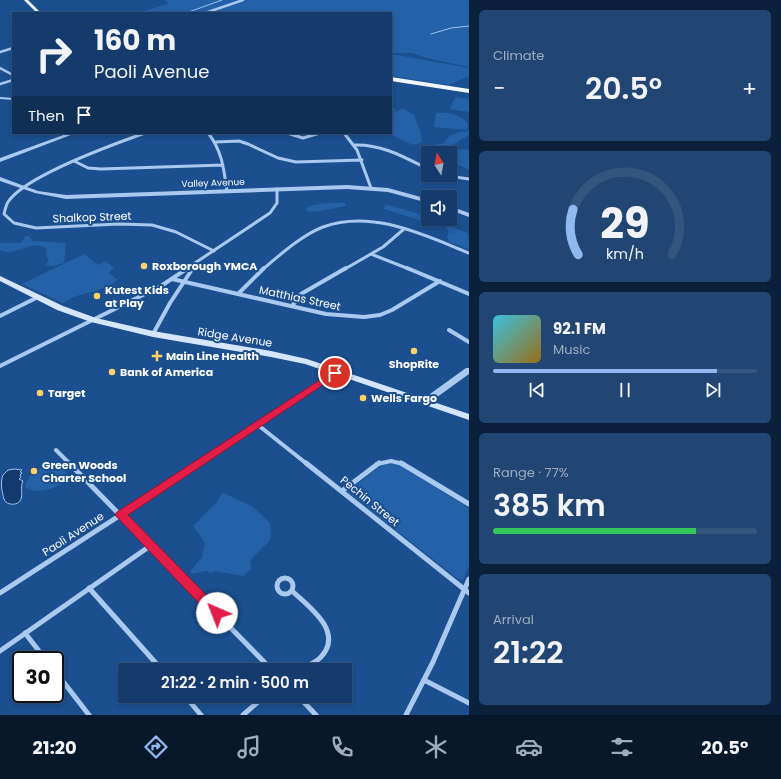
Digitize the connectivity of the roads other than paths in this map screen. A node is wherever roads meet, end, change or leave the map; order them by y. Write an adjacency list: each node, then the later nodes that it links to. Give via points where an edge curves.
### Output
1 (26, 0): 4 (main road)
2 (30, 0): 4 (main road)
3 (243, 0): 5 (street)
4 (38, 11)
5 (208, 12)
6 (12, 48): 7 (street)
7 (0, 52)
8 (0, 68): 9 (street)
9 (12, 74)
10 (12, 80): 12 (street)
11 (392, 80): 13 (main road)
12 (0, 84)
13 (469, 92)
14 (0, 98): 15 (street)
15 (12, 99)
16 (71, 134): 24 (street)
17 (142, 134): 26 (street)
18 (209, 134): 22 (street)
19 (289, 134): 20 (street, via 296,138 304,138)
20 (317, 134)
21 (345, 134): 23 (street)
22 (216, 142): 25 (street, via 246,142 292,162); 27 (street)
23 (354, 145): 25 (street); 28 (street, via 380,146)
24 (0, 160)
25 (362, 160): 33 (street)
26 (74, 161): 27 (street, via 88,168 101,169); 32 (street, via 41,174)
27 (223, 165): 35 (street)
28 (421, 166)
29 (457, 177): 31 (street)
30 (0, 179): 32 (street, Valley Avenue)
31 (469, 179)
32 (20, 187): 35 (street, Valley Avenue, via 70,197); 40 (street, Shalkop Street, via 8,197 3,207 7,218 18,224 39,228 151,225 169,229)
33 (371, 188): 34 (street, Valley Avenue); 36 (street, Valley Avenue, via 399,192)
34 (277, 189): 35 (street, Valley Avenue); 40 (street, via 277,202 271,212)
35 (227, 191)
36 (421, 199)
37 (457, 211): 38 (street)
38 (469, 215)
39 (404, 230): 41 (street); 42 (street); 48 (street, via 364,220 344,221 322,227 254,274)
40 (214, 251): 43 (street)
41 (469, 253)
42 (371, 254): 46 (street); 51 (street, via 301,294)
43 (197, 262): 45 (street); 47 (street)
44 (0, 278): 50 (main road, Ridge Avenue)
45 (172, 279): 47 (street, Matthias Street); 53 (street)
46 (440, 280): 49 (street); 51 (street, Matthias Street, via 392,310 376,316 332,315)
47 (185, 282): 48 (street, Matthias Street); 55 (street)
48 (238, 294): 51 (street, Matthias Street)
49 (469, 294)
50 (38, 297): 52 (street); 53 (main road, Ridge Avenue, via 66,311)
51 (292, 306)
52 (0, 316)
53 (94, 320): 55 (main road, Ridge Avenue); 57 (street)
54 (449, 330): 56 (street)
55 (153, 334): 59 (main road, Ridge Avenue, via 279,355)
56 (469, 342)
57 (0, 366)
58 (469, 370): 60 (street)
59 (336, 371): 60 (main road, Ridge Avenue); 62 (street, Paoli Avenue)
60 (426, 401): 61 (main road, Ridge Avenue)
61 (469, 417)
62 (258, 425): 64 (street, Pechin Street); 66 (street, Paoli Avenue)
63 (56, 450): 66 (street)
64 (342, 491): 65 (street, via 377,464 390,460 405,465); 71 (street, Pechin Street)
65 (469, 504)
66 (121, 515): 67 (street); 72 (street, Paoli Avenue)
67 (150, 546): 69 (street); 77 (street)
68 (469, 579): 71 (street)
69 (89, 588): 73 (street); 76 (street)
70 (292, 591): 78 (street, via 322,619 327,628 327,647)
71 (467, 591): 79 (street)
72 (0, 593)
73 (25, 633): 74 (street); 75 (street)
74 (0, 651)
75 (39, 651)
76 (156, 663)
77 (265, 663)
78 (312, 663)
79 (424, 680): 84 (street); 89 (street)
80 (64, 683): 85 (street)
81 (191, 703): 86 (street)
82 (257, 703): 87 (street)
83 (305, 703): 88 (street)
84 (469, 703)
85 (89, 715)
86 (201, 715)
87 (243, 715)
88 (316, 715)
89 (406, 715)

